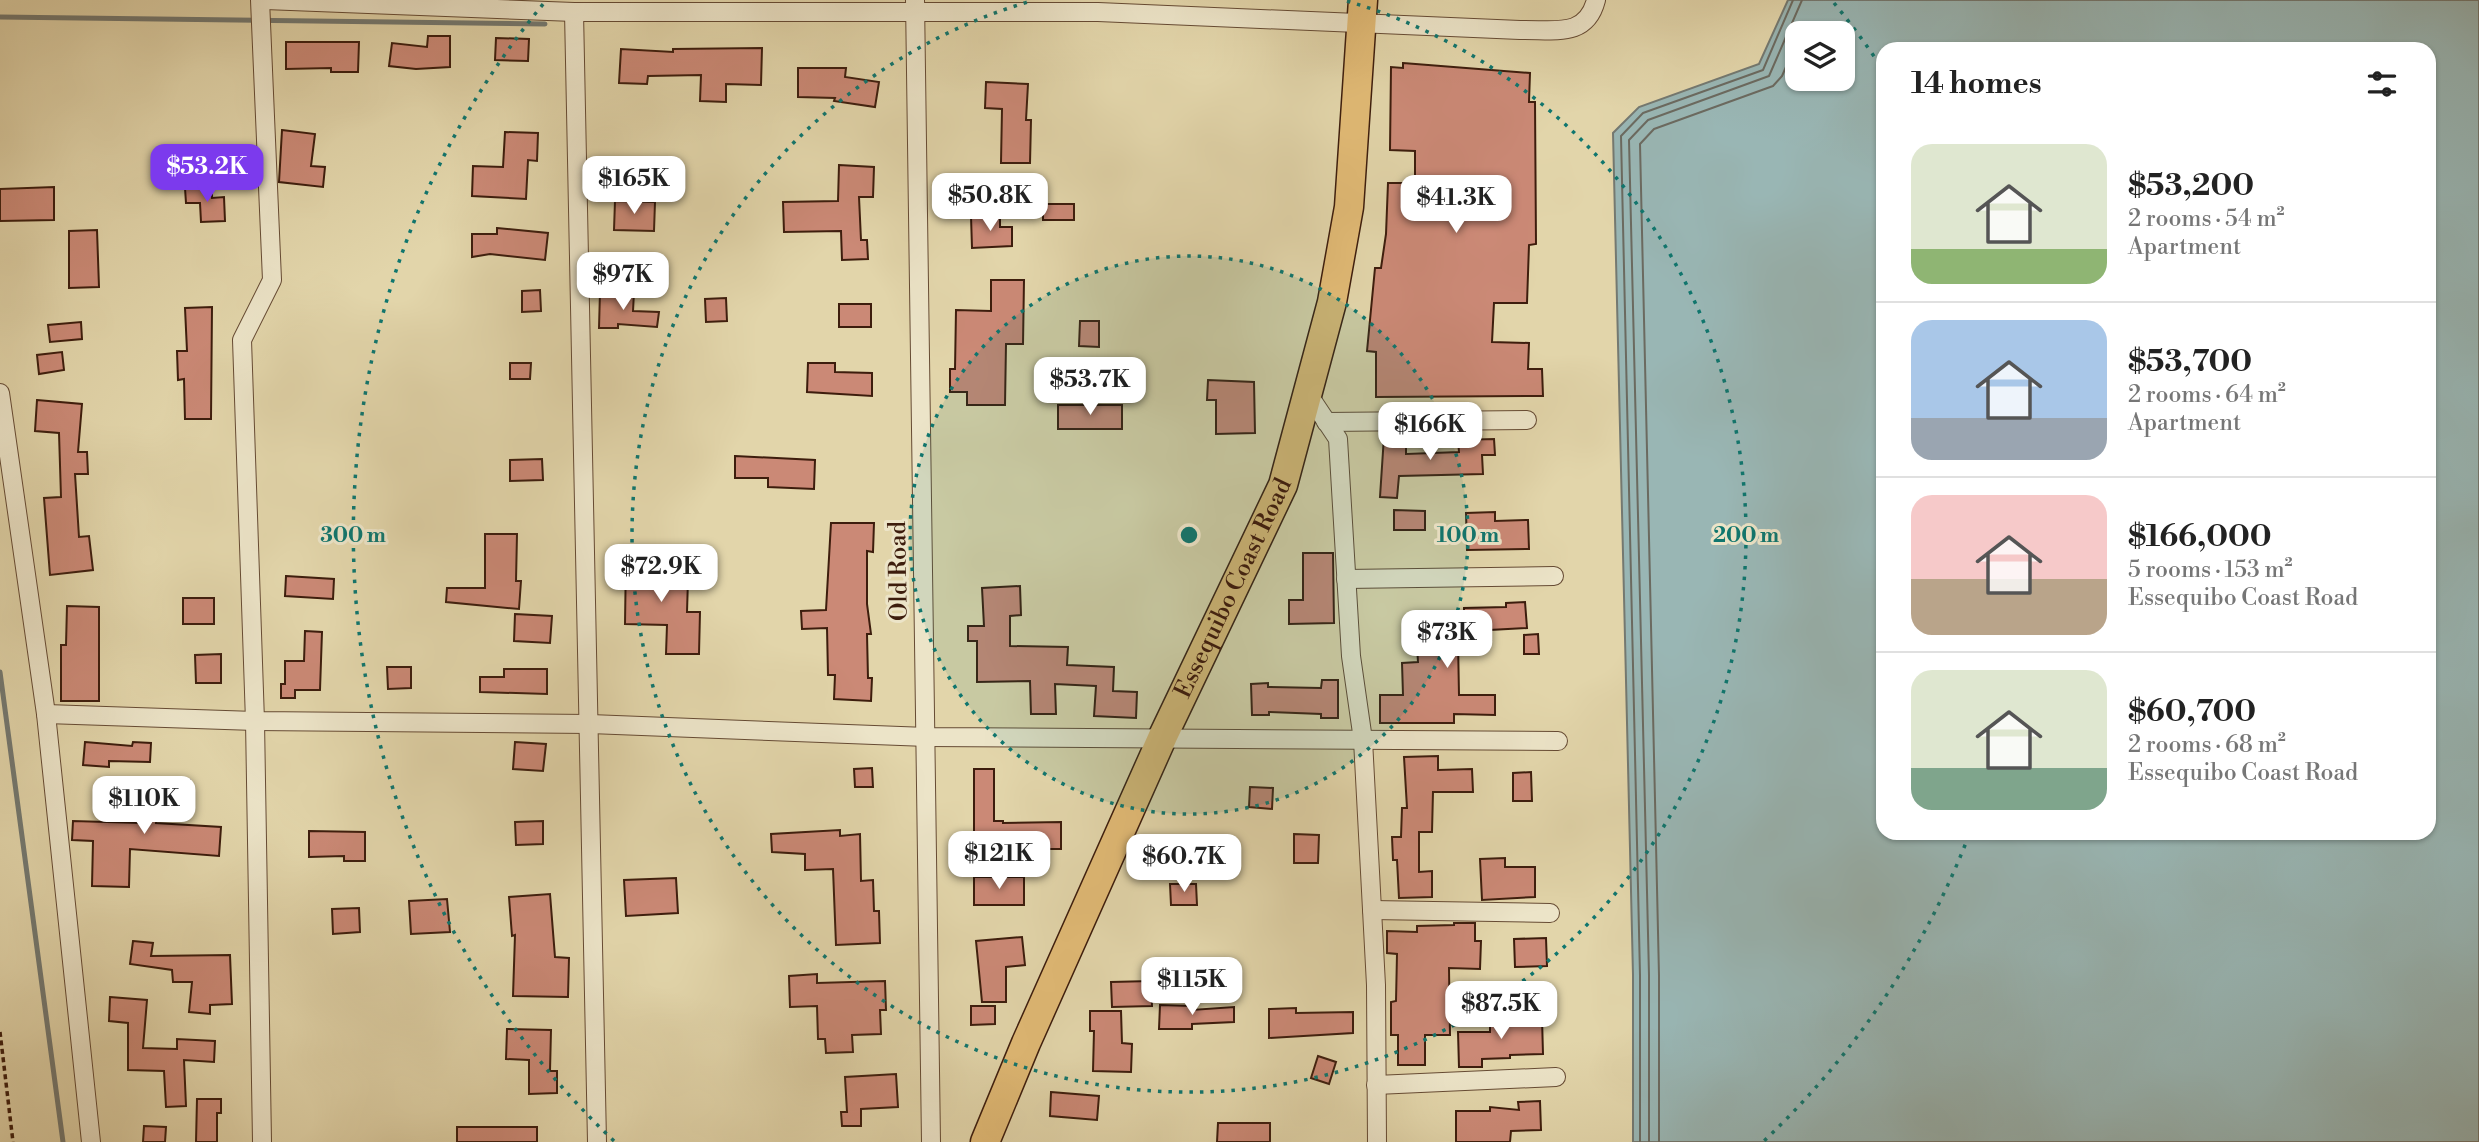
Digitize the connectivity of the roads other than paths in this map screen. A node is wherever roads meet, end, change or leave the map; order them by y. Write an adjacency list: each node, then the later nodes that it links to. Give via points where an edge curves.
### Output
1 (1596, 0): 5 (street, via 1590,18 1573,29 1520,30)
2 (262, 3): 6 (street); 14 (street, via 272,280 242,340)
3 (915, 6): 4 (street); 6 (street); 17 (street, Old Road)
4 (1098, 6): 5 (street)
5 (1363, 11): 8 (main road, Essequibo Coast Road, via 1349,207 1332,302)
6 (573, 12): 15 (street)
7 (0, 393): 13 (street)
8 (1308, 394): 10 (street); 16 (main road, Essequibo Coast Road, via 1283,485)
9 (1527, 419): 10 (street)
10 (1326, 422): 12 (street, via 1338,439)
11 (1553, 576): 12 (street)
12 (1346, 579): 18 (street)
13 (46, 714): 14 (street); 24 (street)
14 (255, 721): 15 (street); 25 (street)
15 (590, 724): 17 (street); 26 (street)
16 (1163, 736): 17 (street); 18 (street); 28 (main road, Essequibo Coast Road)
17 (927, 737): 27 (street, Old Road)
18 (1363, 740): 19 (street); 20 (street)
19 (1558, 741)
20 (1372, 910): 21 (street); 23 (street)
21 (1550, 913)
22 (1556, 1077): 23 (street)
23 (1376, 1085): 29 (street)
24 (91, 1142)
25 (262, 1142)
26 (597, 1142)
27 (931, 1142)
28 (985, 1142)
29 (1377, 1142)

